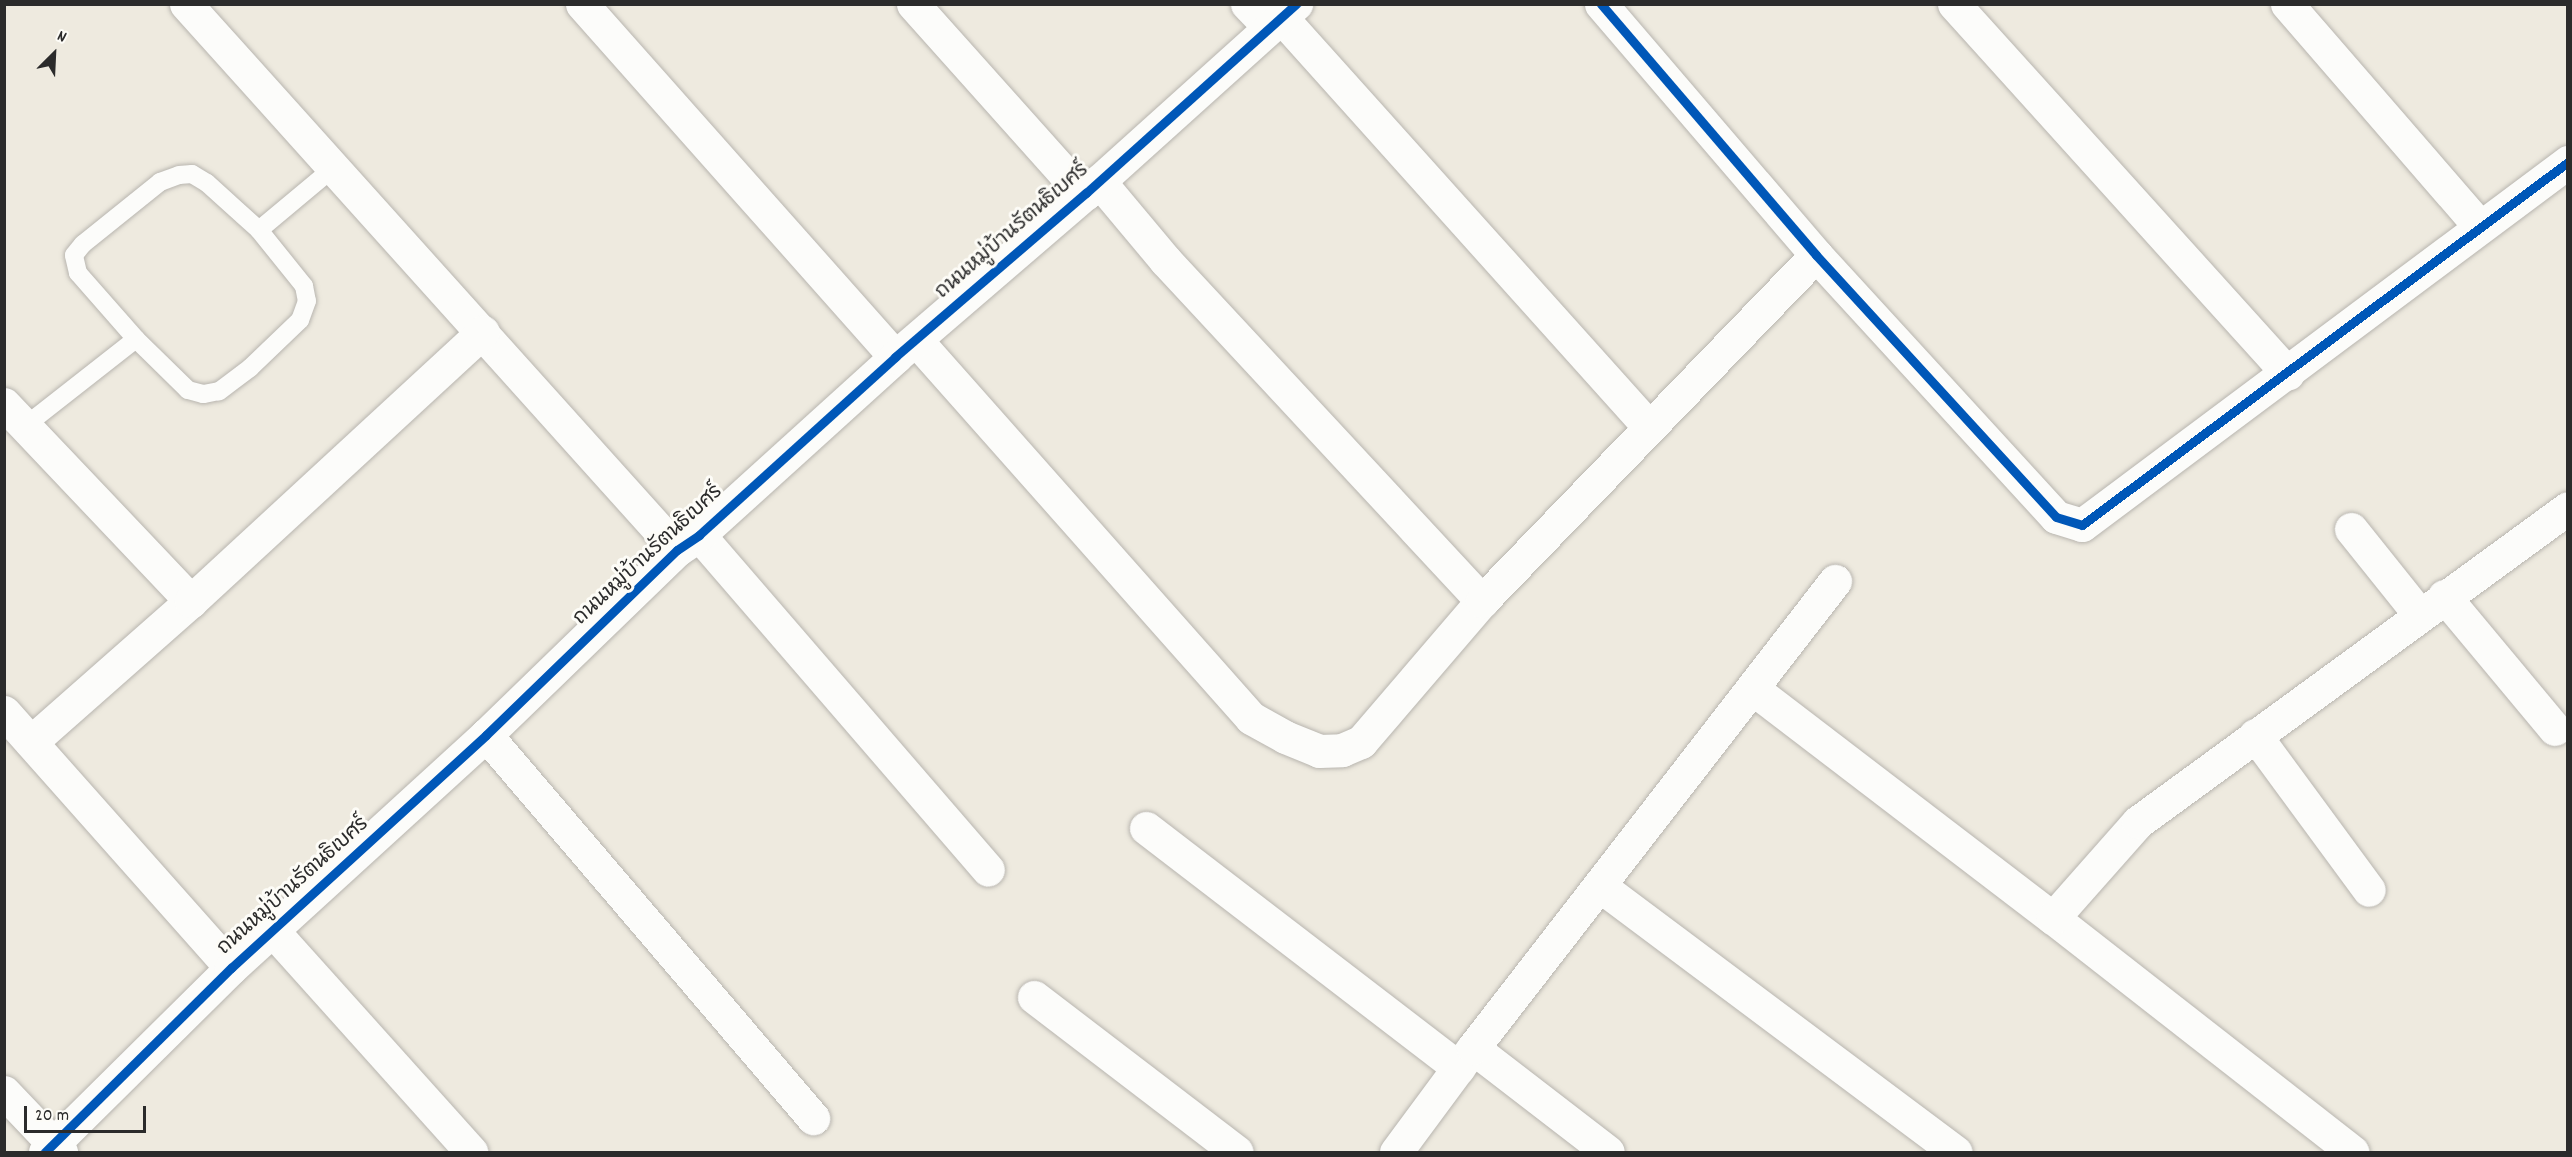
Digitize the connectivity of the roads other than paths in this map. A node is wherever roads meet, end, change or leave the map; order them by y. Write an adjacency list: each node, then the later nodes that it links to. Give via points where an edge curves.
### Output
1 (186, 4): 9 (street)
2 (582, 4): 16 (street)
3 (913, 4): 10 (street, via 1064,173)
4 (1601, 4): 13 (street)
5 (1954, 4): 17 (street)
6 (2287, 4): 11 (street)
7 (1273, 13): 10 (street, ถนนหมู่บ้านรัตนธิเบศร์); 19 (street)
8 (2568, 162): 11 (street)
9 (332, 169): 12 (lane); 14 (street)
10 (1093, 187): 16 (street, ถนนหมู่บ้านรัตนธิเบศร์); 25 (street)
11 (2479, 226): 17 (street)
12 (259, 230): 15 (lane, via 304,286 308,301 300,320 250,368 219,391 203,394 188,390); 15 (lane, via 207,183 192,174 179,175 160,182 83,244 74,255 78,273)
13 (1816, 255): 17 (street, via 2056,517 2082,525); 19 (street)
14 (483, 332): 22 (street); 24 (street)
15 (136, 339): 18 (lane)
16 (905, 349): 22 (street, ถนนหมู่บ้านรัตนธิเบศร์); 25 (street, via 1251,718 1285,737 1319,751 1342,750 1361,742)
17 (2288, 373)
18 (15, 415): 24 (street)
19 (1649, 427): 25 (street)
20 (2568, 508): 26 (street)
21 (2351, 529): 26 (street)
22 (688, 543): 30 (street, ถนนหมู่บ้านรัตนธิเบศร์); 34 (street)
23 (1834, 581): 27 (street)
24 (191, 601): 32 (street)
25 (1482, 601)
26 (2432, 605): 29 (street); 31 (street)
27 (1753, 689): 35 (street); 37 (street)
28 (4, 712): 32 (street)
29 (2555, 729)
30 (486, 735): 38 (street, ถนนหมู่บ้านรัตนธิเบศร์); 43 (street)
31 (2255, 735): 36 (street); 37 (street, via 2138,822)
32 (31, 742): 39 (street)
33 (1146, 828): 41 (street)
34 (988, 870)
35 (1600, 886): 41 (street); 49 (street)
36 (2369, 890)
37 (2053, 918): 50 (street)
38 (273, 931): 39 (street, ถนนหมู่บ้านรัตนธิเบศร์); 45 (street)
39 (231, 968): 44 (street, ถนนหมู่บ้านรัตนธิเบศร์)
40 (1034, 998): 46 (street)
41 (1466, 1058): 47 (street); 48 (street)
42 (4, 1092): 44 (street)
43 (813, 1118)
44 (53, 1150)
45 (471, 1152)
46 (1237, 1152)
47 (1396, 1152)
48 (1608, 1152)
49 (1956, 1152)
50 (2352, 1152)

